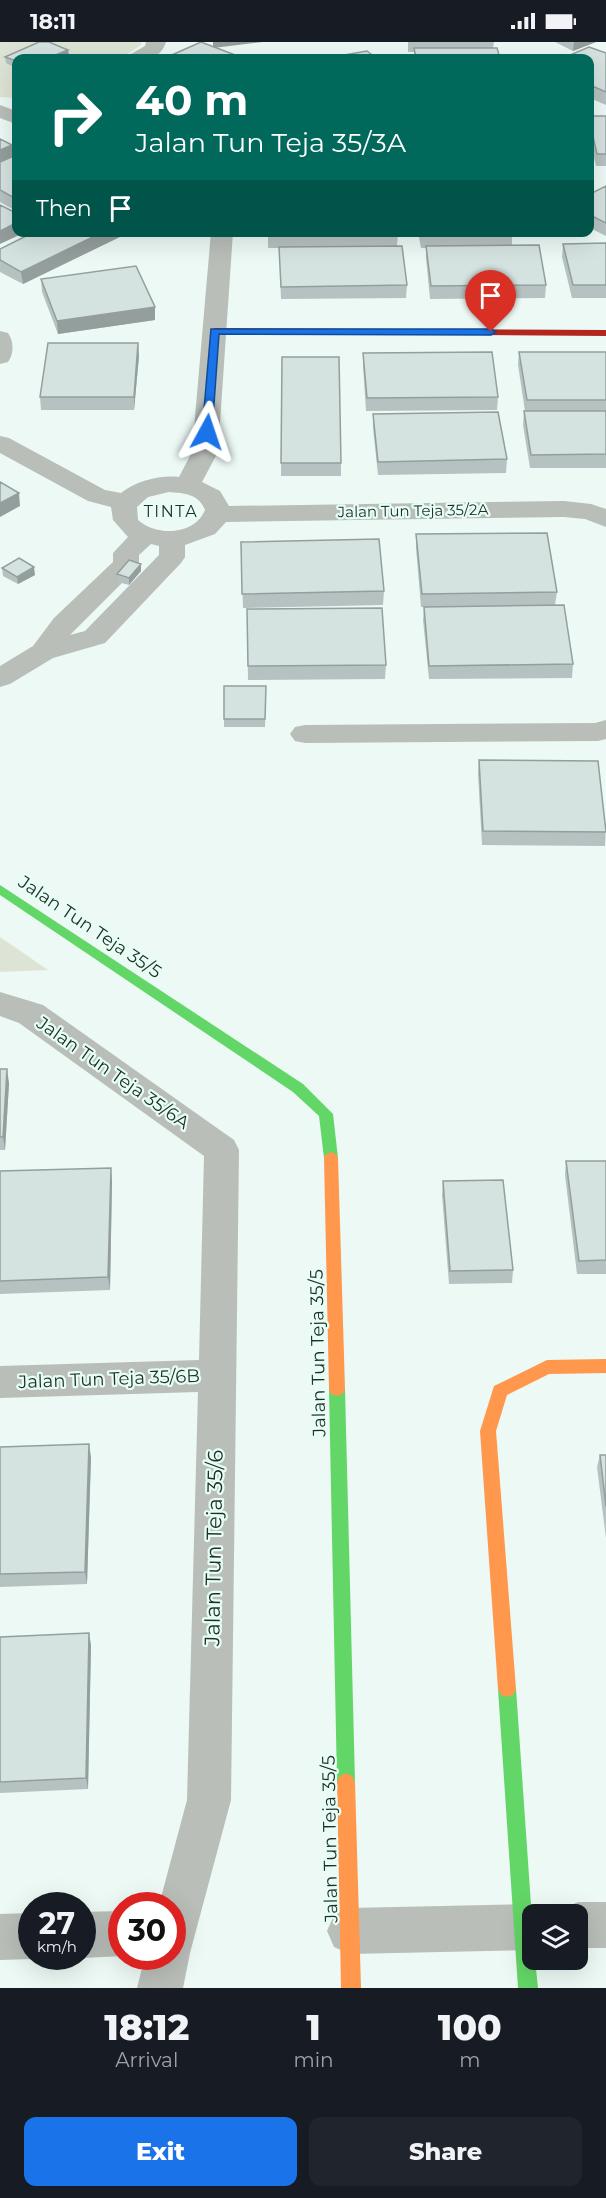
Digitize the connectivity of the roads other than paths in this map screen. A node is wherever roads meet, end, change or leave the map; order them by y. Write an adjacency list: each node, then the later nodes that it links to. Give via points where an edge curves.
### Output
1 (156, 42): 2 (street, via 154,49)
2 (145, 54)
3 (222, 237): 4 (street)
4 (214, 331): 5 (street); 9 (street, via 205,452)
5 (606, 333)
6 (0, 338): 7 (street)
7 (0, 357)
8 (0, 443): 10 (street, via 97,496)
9 (187, 486): 10 (street, via 156,486); 11 (street, via 214,499)
10 (127, 502): 13 (street, via 123,510 129,526)
11 (218, 514): 12 (street, Jalan Tun Teja 35/2A, via 564,509 591,512); 13 (street, via 205,529 194,534)
12 (606, 519)
13 (159, 536): 14 (street, via 109,559 84,582 78,610); 14 (street, via 172,557 95,637)
14 (44, 652): 15 (street)
15 (0, 678)
16 (606, 729): 17 (street)
17 (305, 734)
18 (0, 889): 29 (street, Jalan Tun Teja 35/5, via 298,1089 326,1114 331,1144)
19 (0, 1004): 20 (street, Jalan Tun Teja 35/6A, via 31,1014)
20 (222, 1150): 22 (street, Jalan Tun Teja 35/6)
21 (606, 1366): 25 (street, via 548,1367 500,1391 488,1431)
22 (218, 1376): 23 (street, Jalan Tun Teja 35/6B); 24 (street, Jalan Tun Teja 35/6, via 209,1800)
23 (0, 1382)
24 (185, 1892)
25 (526, 1904)
26 (588, 1925): 27 (street)
27 (606, 1925)
28 (522, 1927): 29 (street)
29 (350, 1931): 35 (street, Jalan Tun Teja 35/5)
30 (18, 1936): 31 (street)
31 (0, 1937)
32 (165, 1970): 34 (street, Jalan Tun Teja 35/6)
33 (528, 1970): 36 (street)
34 (160, 1988)
35 (351, 1988)
36 (528, 1988)

